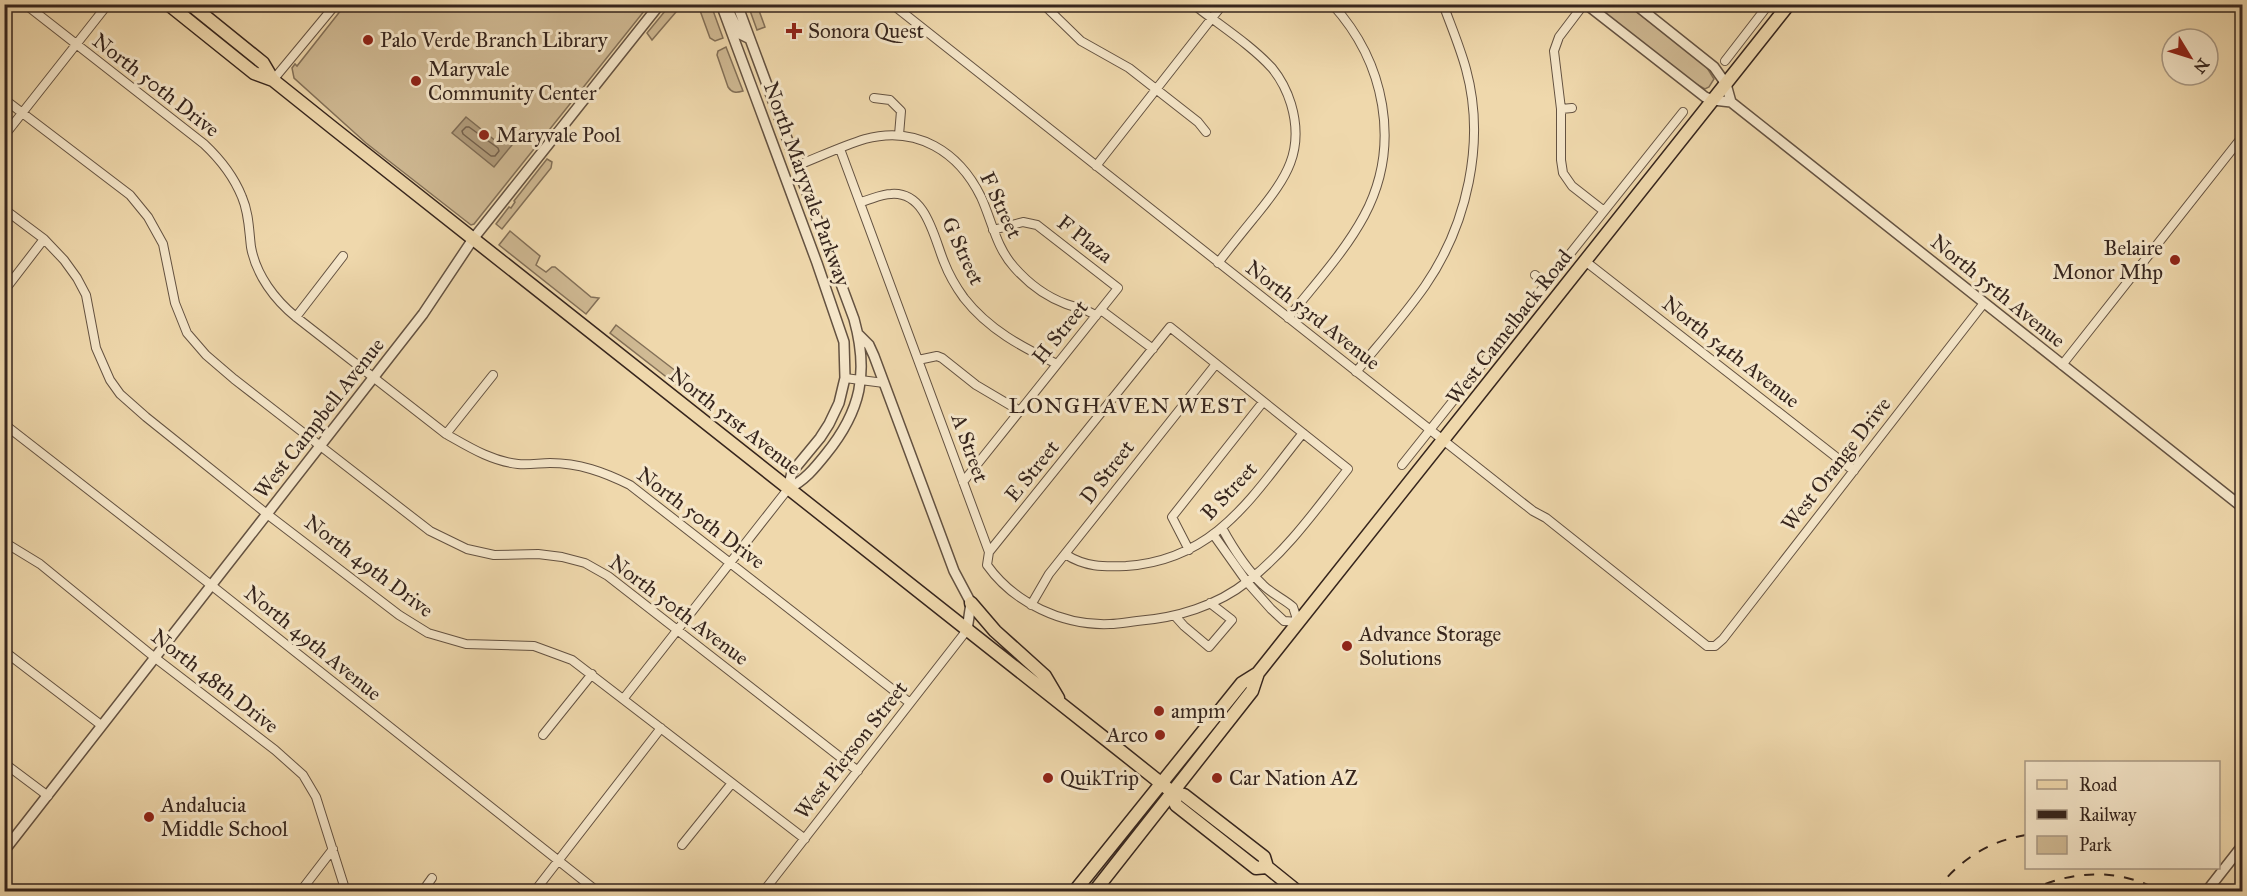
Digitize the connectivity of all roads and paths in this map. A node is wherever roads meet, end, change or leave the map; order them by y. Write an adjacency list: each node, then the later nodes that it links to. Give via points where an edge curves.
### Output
1 (25, 4): 23 (street, North 50th Drive)
2 (108, 4): 23 (street)
3 (168, 4): 26 (main road, North 51st Avenue, via 254,73)
4 (190, 4): 26 (main road, North 51st Avenue, via 263,63)
5 (336, 4): 26 (street)
6 (660, 4): 50 (street, West Campbell Avenue)
7 (723, 4): 22 (street, via 740,34); 29 (street, North Maryvale Parkway)
8 (737, 4): 22 (street, North Maryvale Parkway)
9 (892, 4): 44 (street, North 53rd Avenue)
10 (1043, 4): 28 (street, via 1070,33)
11 (1193, 4): 21 (street)
12 (1223, 4): 21 (street)
13 (1332, 4): 61 (street, via 1356,34 1373,67 1383,114 1382,161 1372,199 1360,222)
14 (1443, 4): 68 (street, via 1466,69 1472,100 1473,140 1466,190 1455,229 1437,266)
15 (1585, 4): 32 (street); 35 (street, via 1559,37 1554,51)
16 (1635, 4): 20 (street)
17 (1654, 4): 20 (street)
18 (1769, 4): 24 (street)
19 (1789, 4): 27 (main road, West Camelback Road)
20 (1647, 14): 27 (street, via 1714,67)
21 (1212, 19): 28 (street); 53 (street, via 1263,59 1279,77 1290,99 1296,131 1292,160 1281,183)
22 (750, 39): 25 (street, North Maryvale Parkway)
23 (76, 45): 37 (street); 60 (street, North 50th Drive, via 215,155 243,197 260,272 274,296)
24 (1725, 61)
25 (764, 78): 29 (street); 43 (street, North Maryvale Parkway)
26 (273, 80): 50 (main road, North 51st Avenue)
27 (1726, 84): 32 (main road, West Camelback Road); 33 (street)
28 (1156, 89): 38 (street); 44 (street)
29 (755, 94): 71 (street, North Maryvale Parkway, via 841,330)
30 (874, 98): 39 (street, via 890,100 901,111)
31 (4, 99): 37 (street, North 50th Avenue)
32 (1713, 100): 33 (street); 52 (main road, West Camelback Road)
33 (1731, 102): 58 (street, North 55th Avenue)
34 (1572, 108): 35 (street)
35 (1561, 109): 47 (street, via 1563,173 1572,186)
36 (1683, 112): 47 (street, West Camelback Road)
37 (22, 113): 40 (street); 81 (street, North 50th Avenue, via 130,195 163,244 175,303 187,333 234,379)
38 (1206, 132)
39 (899, 135): 42 (street, F Street, via 866,139); 48 (street, F Street, via 938,147 955,159 973,182)
40 (4, 136)
41 (2242, 137): 67 (street)
42 (840, 149): 43 (street, F Street); 45 (street, A Street)
43 (796, 166): 62 (street, North Maryvale Parkway)
44 (1096, 166): 53 (street, North 53rd Avenue)
45 (860, 202): 64 (street, A Street); 65 (street, G Street, via 891,194 916,203 925,213 950,274 970,304 1010,340)
46 (4, 209): 49 (street, North 49th Drive)
47 (1604, 211): 55 (street, West Camelback Road)
48 (993, 230): 56 (street, F Plaza, via 1023,222 1037,225); 59 (street, F Street, via 1003,252 1023,276 1056,300)
49 (45, 239): 57 (street); 87 (street, North 49th Drive, via 86,295 96,348 120,394)
50 (473, 239): 70 (street, West Campbell Avenue, via 423,314); 85 (main road, North 51st Avenue)
51 (343, 256): 60 (street)
52 (1585, 261): 80 (main road, West Camelback Road); 83 (street, North 54th Avenue)
53 (1218, 263): 61 (street, North 53rd Avenue)
54 (1535, 275): 55 (street, West Camelback Road)
55 (1547, 284): 77 (street, West Camelback Road)
56 (1118, 288): 59 (street, H Street)
57 (4, 291)
58 (1984, 303): 67 (street, North 55th Avenue); 83 (street, West Orange Drive)
59 (1098, 313): 63 (street, F Street); 65 (street, H Street)
60 (296, 317): 70 (street, North 50th Drive)
61 (1288, 318): 68 (street, North 53rd Avenue)
62 (858, 333): 72 (street, North Maryvale Parkway); 73 (street, North Maryvale Parkway, via 872,351)
63 (1153, 349): 66 (street, E Street, via 1170,327); 92 (street, E Street)
64 (918, 360): 75 (street, via 942,358 976,385); 84 (street, A Street)
65 (1057, 364): 75 (street, H Street)
66 (1216, 364): 74 (street); 93 (street, D Street)
67 (2062, 364): 86 (street, North 55th Avenue)
68 (1356, 372): 77 (street, North 53rd Avenue)
69 (494, 375): 79 (street)
70 (374, 377): 79 (street, North 50th Drive); 81 (street, West Campbell Avenue)
71 (845, 378): 72 (street); 85 (street, North Maryvale Parkway, via 829,424 792,472)
72 (861, 380): 73 (street); 85 (street, North Maryvale Parkway, via 854,410 837,441 803,481)
73 (884, 384): 98 (street, North Maryvale Parkway, via 954,571)
74 (1263, 402): 78 (street); 91 (street, via 1172,517)
75 (1020, 411): 84 (street, H Street)
76 (4, 424): 97 (street, North 49th Avenue)
77 (1430, 430): 80 (street, North 53rd Avenue); 82 (street, West Camelback Road)
78 (1303, 433): 88 (street, B Street); 95 (street, A Street, via 1348,469 1286,546)
79 (446, 434): 94 (street, North 50th Drive, via 489,457 518,464 586,467 607,474 630,485)
80 (1443, 441): 102 (main road, West Camelback Road); 105 (street, North 53rd Avenue, via 1707,646)
81 (321, 445): 87 (street, West Campbell Avenue); 104 (street, North 50th Avenue, via 430,531 467,549 494,555 562,556 585,563 608,576)
82 (1402, 465)
83 (1854, 471): 105 (street, West Orange Drive)
84 (963, 482): 92 (street, A Street)
85 (788, 489): 94 (street); 103 (main road, North 51st Avenue)
86 (2242, 507)
87 (267, 514): 97 (street, West Campbell Avenue); 108 (street, North 49th Drive, via 406,621 428,633 466,644 534,646 572,660)
88 (1222, 528): 89 (street, B Street); 95 (street)
89 (1214, 534): 91 (street, B Street); 96 (street)
90 (4, 542): 107 (street, North 48th Drive, via 40,564)
91 (1189, 550): 93 (street, B Street, via 1153,562 1113,566 1082,564)
92 (989, 552): 100 (street, A Street, via 987,565 993,573)
93 (1065, 554): 100 (street, D Street)
94 (731, 562): 104 (street); 110 (street, North 50th Drive)
95 (1254, 576): 96 (street, A Street); 102 (street, via 1293,607)
96 (1247, 582): 99 (street, A Street); 102 (street, via 1284,621)
97 (211, 585): 107 (street, West Campbell Avenue); 125 (street, North 49th Avenue)
98 (971, 603): 103 (street); 111 (main road, via 995,631 1045,676)
99 (1210, 603): 101 (street, A Street); 101 (street, via 1232,620 1209,647)
100 (1031, 605): 101 (street, A Street, via 1070,620 1095,624)
101 (1175, 616)
102 (1298, 622): 118 (main road, West Camelback Road, via 1258,673 1242,683)
103 (967, 630): 110 (street, West Pierson Street); 111 (main road, North 51st Avenue)
104 (677, 631): 109 (street); 116 (street, North 50th Avenue)
105 (1715, 646)
106 (4, 651): 112 (street)
107 (154, 657): 112 (street, West Campbell Avenue); 123 (street, North 48th Drive, via 303,775 316,797)
108 (592, 674): 109 (street, North 49th Drive); 114 (street)
109 (624, 698): 113 (street, North 49th Drive)
110 (910, 704): 116 (street, West Pierson Street)
111 (1062, 705): 118 (main road, North 51st Avenue)
112 (101, 725): 119 (street, West Campbell Avenue)
113 (661, 729): 117 (street, North 49th Drive); 125 (street)
114 (543, 735)
115 (4, 763): 119 (street)
116 (858, 771): 120 (street, West Pierson Street)
117 (732, 783): 120 (street, North 49th Drive); 121 (street)
118 (1168, 788): 133 (main road, West Camelback Road, via 1150,796); 134 (main road, West Camelback Road); 135 (main road, North 51st Avenue, via 1184,795 1242,839 1264,857 1267,867)
119 (48, 796): 124 (street, West Campbell Avenue)
120 (805, 839): 132 (street, West Pierson Street)
121 (682, 845)
122 (2242, 846): 136 (street)
123 (333, 849): 127 (street); 128 (street, North 48th Drive)
124 (4, 851)
125 (557, 861): 130 (street); 131 (street, North 49th Avenue)
126 (432, 878): 129 (street)
127 (300, 891)
128 (346, 891)
129 (422, 891)
130 (534, 891)
131 (598, 891)
132 (763, 891)
133 (1074, 891)
134 (1094, 891)
135 (1298, 891)
136 (2206, 891)

